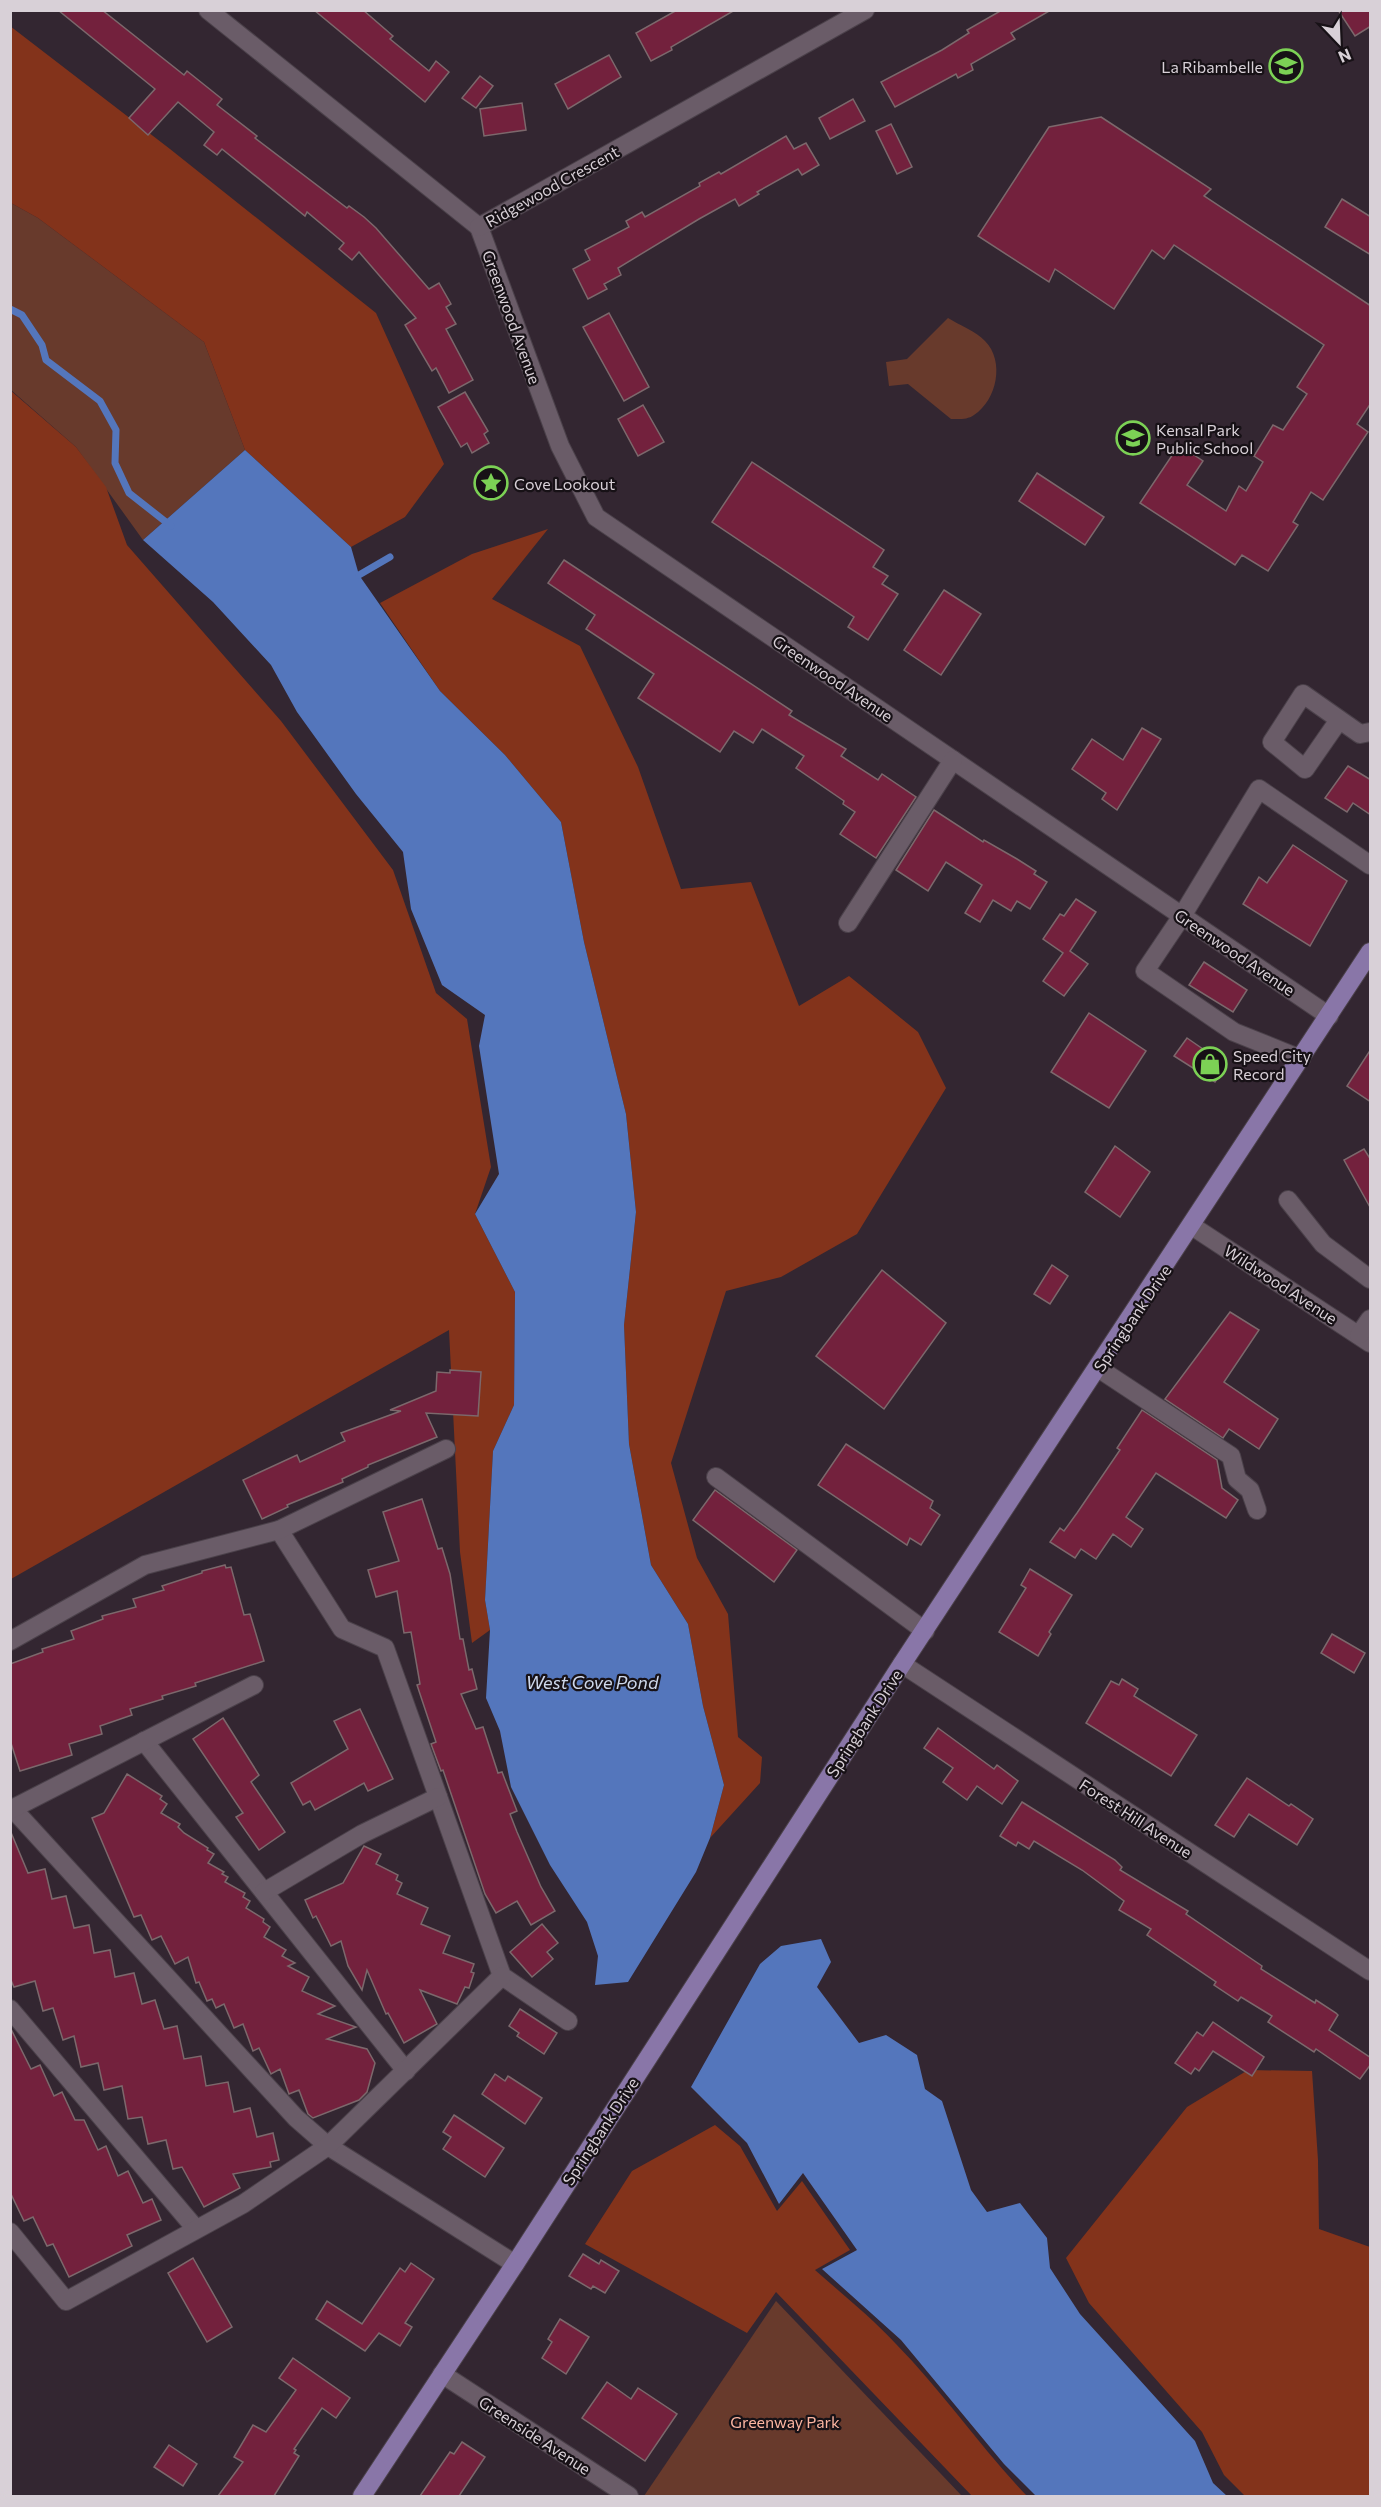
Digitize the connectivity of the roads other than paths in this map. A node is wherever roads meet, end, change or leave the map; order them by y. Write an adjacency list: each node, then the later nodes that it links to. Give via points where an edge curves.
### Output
1 (208, 10): 3 (street, Ridgewood Crescent)
2 (865, 10): 3 (street, Ridgewood Crescent)
3 (479, 227): 6 (street, Greenwood Avenue, via 560,446 596,518)
4 (1339, 720): 5 (street, via 1360,734)
5 (1371, 732)
6 (953, 760): 8 (street, Greenwood Avenue); 9 (street)
7 (1371, 865): 8 (street, via 1259,789)
8 (1182, 916): 11 (street, Greenwood Avenue); 12 (street, via 1145,971 1234,1032)
9 (848, 923)
10 (1371, 952): 11 (main road, Springbank Drive)
11 (1329, 1016): 12 (main road, Springbank Drive)
12 (1301, 1059): 14 (main road, Springbank Drive)
13 (1288, 1200): 15 (street, via 1323,1244)
14 (1192, 1226): 17 (street, Wildwood Avenue); 18 (main road, Springbank Drive)
15 (1371, 1280)
16 (1371, 1319): 17 (street)
17 (1365, 1339)
18 (1098, 1368): 21 (street, via 1231,1456 1237,1479 1250,1490); 23 (main road, Springbank Drive)
19 (446, 1449): 22 (street)
20 (716, 1477): 23 (street)
21 (1257, 1510)
22 (279, 1530): 24 (street, via 145,1565); 28 (street, via 342,1629 385,1648)
23 (925, 1631): 25 (main road, Springbank Drive)
24 (10, 1641)
25 (902, 1664): 31 (street, Forest Hill Avenue); 39 (main road, Springbank Drive)
26 (254, 1685): 27 (street)
27 (144, 1742): 29 (street); 30 (street)
28 (438, 1797): 30 (street, via 362,1833); 32 (street)
29 (11, 1810): 36 (street, via 296,2118)
30 (264, 1893): 35 (street)
31 (1371, 1971)
32 (502, 1976): 34 (street); 35 (street)
33 (10, 2009): 37 (street)
34 (568, 2021)
35 (406, 2071): 36 (street)
36 (328, 2146): 37 (street, via 243,2204); 39 (street)
37 (196, 2229): 38 (street, via 66,2301)
38 (10, 2232)
39 (515, 2264): 40 (main road, Springbank Drive)
40 (442, 2374): 41 (main road, Springbank Drive); 42 (street, Greenside Avenue)
41 (362, 2496)
42 (629, 2496)

